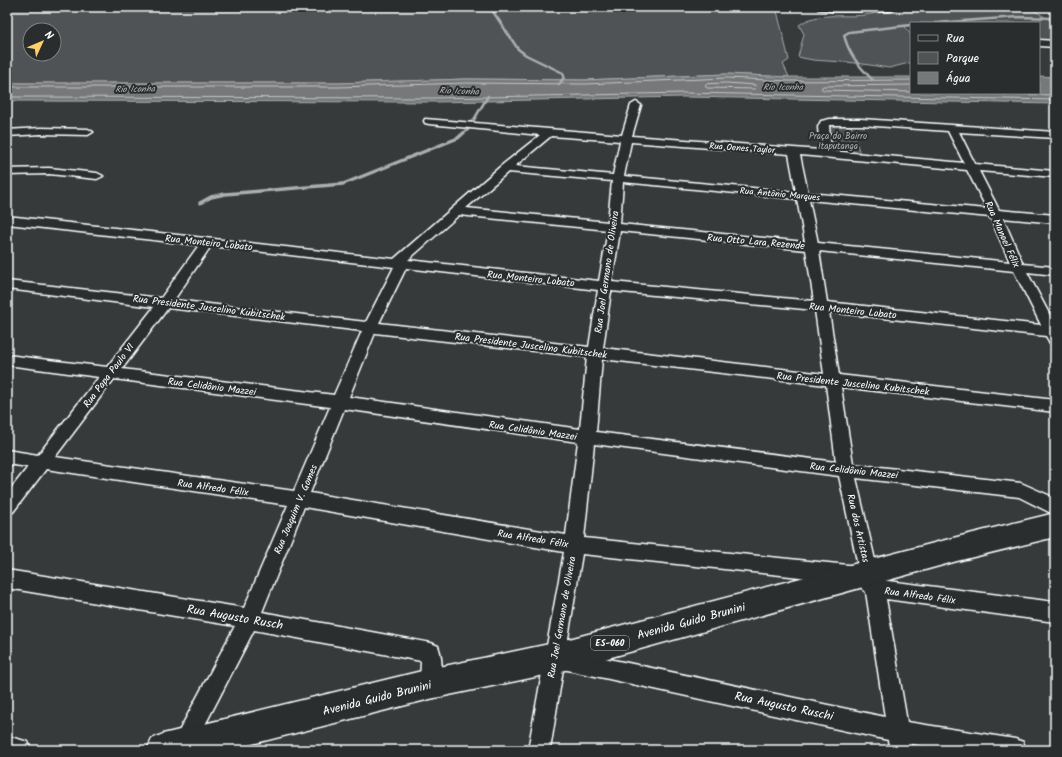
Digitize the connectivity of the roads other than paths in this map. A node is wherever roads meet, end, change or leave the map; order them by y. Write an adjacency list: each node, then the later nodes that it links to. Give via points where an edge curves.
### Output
1 (821, 7): 2 (street)
2 (890, 9)
3 (1040, 44): 4 (street)
4 (1055, 44)
5 (636, 105): 12 (street, Rua Joel Germano de Oliveira)
6 (429, 121): 10 (street, Rua Oenes Taylor)
7 (952, 128): 11 (street); 14 (street, via 825,123 823,127); 15 (street, Rua Manoel Félix)
8 (88, 132): 9 (street)
9 (7, 133)
10 (549, 133): 12 (street, Rua Oenes Taylor); 16 (street, Rua Joaquim V. Gomes)
11 (1055, 135)
12 (626, 139): 13 (street, Rua Oenes Taylor); 20 (street, Rua Joel Germano de Oliveira)
13 (794, 152): 14 (street, Rua Oenes Taylor); 21 (street, Rua dos Artistas)
14 (826, 154): 15 (street, Rua Oenes Taylor)
15 (972, 167): 18 (street, Rua Oenes Taylor); 23 (street, Rua Manoel Félix)
16 (505, 168): 20 (street, Rua Antônio Marques); 22 (street, Rua Joaquim V. Gomes)
17 (7, 172): 19 (street, via 49,171)
18 (1055, 174)
19 (97, 176)
20 (618, 179): 21 (street, Rua Antônio Marques); 26 (street, Rua Joel Germano de Oliveira)
21 (801, 196): 23 (street, Rua Antônio Marques); 28 (street, Rua dos Artistas)
22 (457, 211): 26 (street, Rua Otto Lara Rezende); 29 (street, Rua Joaquim V. Gomes)
23 (995, 214): 24 (street, Rua Antônio Marques); 30 (street, Rua Manoel Félix)
24 (1055, 219)
25 (7, 220): 27 (street, Rua Monteiro Lobato)
26 (614, 228): 28 (street, Rua Otto Lara Rezende); 33 (street, Rua Joel Germano de Oliveira)
27 (208, 242): 29 (street, Rua Monteiro Lobato); 34 (street, Rua Papa Paulo VI)
28 (812, 246): 30 (street, Rua Otto Lara Rezende); 35 (street, Rua dos Artistas)
29 (400, 263): 33 (street, Rua Monteiro Lobato); 36 (street, Rua Joaquim V. Gomes)
30 (1018, 268): 31 (street, Rua Otto Lara Rezende); 37 (street, Rua Manoel Félix)
31 (1055, 271)
32 (7, 285): 34 (street, Rua Presidente Juscelino Kubitschek)
33 (605, 286): 35 (street, Rua Monteiro Lobato); 38 (street, Rua Joel Germano de Oliveira)
34 (165, 302): 36 (street, Rua Presidente Juscelino Kubitschek); 40 (street, Rua Papa Paulo VI)
35 (821, 306): 37 (street, Rua Monteiro Lobato); 41 (street, Rua dos Artistas)
36 (372, 326): 38 (street, Rua Presidente Juscelino Kubitschek); 42 (street, Rua Joaquim V. Gomes)
37 (1054, 334)
38 (595, 353): 41 (street, Rua Presidente Juscelino Kubitschek); 44 (street, Rua Joel Germano de Oliveira)
39 (7, 360): 40 (street, Rua Celidônio Mazzei)
40 (110, 373): 42 (street, Rua Celidônio Mazzei); 46 (street, Rua Papa Paulo VI)
41 (832, 380): 43 (street, Rua Presidente Juscelino Kubitschek); 47 (street, Rua dos Artistas)
42 (340, 402): 44 (street, Rua Celidônio Mazzei); 48 (street, Rua Joaquim V. Gomes)
43 (1055, 406)
44 (588, 437): 47 (street, Rua Celidônio Mazzei); 52 (street, Rua Joel Germano de Oliveira)
45 (7, 457): 46 (street, Rua Alfredo Félix)
46 (42, 463): 48 (street, Rua Alfredo Félix); 49 (street, Rua Papa Paulo VI)
47 (846, 470): 50 (street, Rua Celidônio Mazzei, via 1021,490); 54 (street, Rua dos Artistas)
48 (299, 500): 52 (street, Rua Alfredo Félix); 56 (street, Rua Joaquim V. Gomes)
49 (7, 507)
50 (1055, 507)
51 (1055, 525): 54 (main road, Avenida Guido Brunini / ES-060, via 957,549)
52 (574, 545): 54 (street, Rua Alfredo Félix); 57 (street, Rua Joel Germano de Oliveira)
53 (7, 579): 56 (street, Rua Augusto Rusch)
54 (869, 579): 55 (street, Rua Alfredo Félix); 57 (main road, Avenida Guido Brunini / ES-060); 59 (street, Rua dos Artistas)
55 (1055, 612)
56 (249, 619): 58 (street, Rua Augusto Rusch, via 431,653); 61 (street, Rua Joaquim V. Gomes)
57 (554, 658): 58 (main road, Avenida Guido Brunini / ES-060); 59 (street, Rua Augusto Ruschi); 63 (street, Rua Joel Germano de Oliveira)
58 (430, 684): 61 (main road, Avenida Guido Brunini / ES-060)
59 (899, 740): 64 (street, Rua Augusto Ruschi)
60 (7, 747): 62 (street)
61 (175, 749)
62 (20, 750)
63 (539, 750)
64 (1014, 750)

